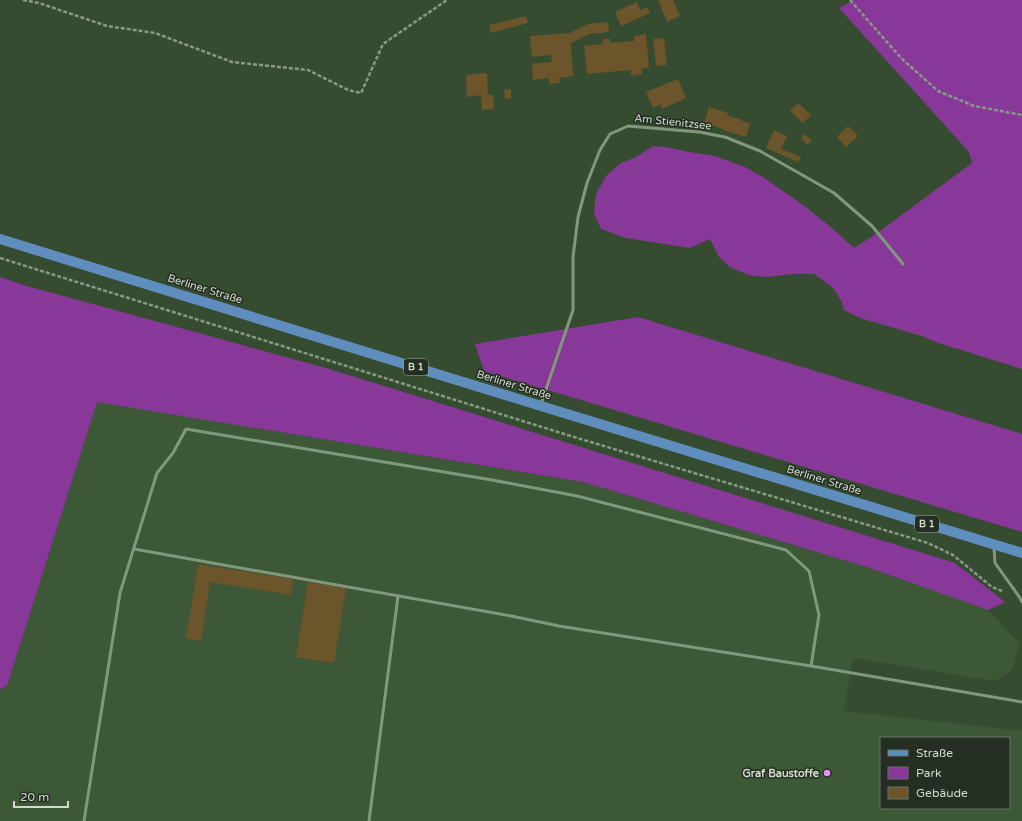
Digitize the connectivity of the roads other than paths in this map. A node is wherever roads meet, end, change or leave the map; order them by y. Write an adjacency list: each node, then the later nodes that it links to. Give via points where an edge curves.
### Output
1 (0, 239): 3 (main road, Berliner Straße / B 1)
2 (903, 264): 3 (lane, Am Stienitzsee, via 872,226 834,192 760,150 725,137 699,132 628,126 610,134 600,150 587,183 578,217 573,257 573,310)
3 (541, 406): 4 (main road, Berliner Straße / B 1)
4 (994, 544): 6 (main road, Berliner Straße / B 1); 8 (lane, via 995,563)
5 (134, 549): 7 (lane); 9 (lane, via 158,473 186,430 492,480 577,496 786,550 810,571 819,615); 11 (lane, via 120,593)
6 (1022, 553)
7 (398, 596): 9 (lane, via 559,626); 12 (lane)
8 (1022, 602)
9 (811, 666): 10 (lane)
10 (1022, 702)
11 (84, 821)
12 (369, 821)

